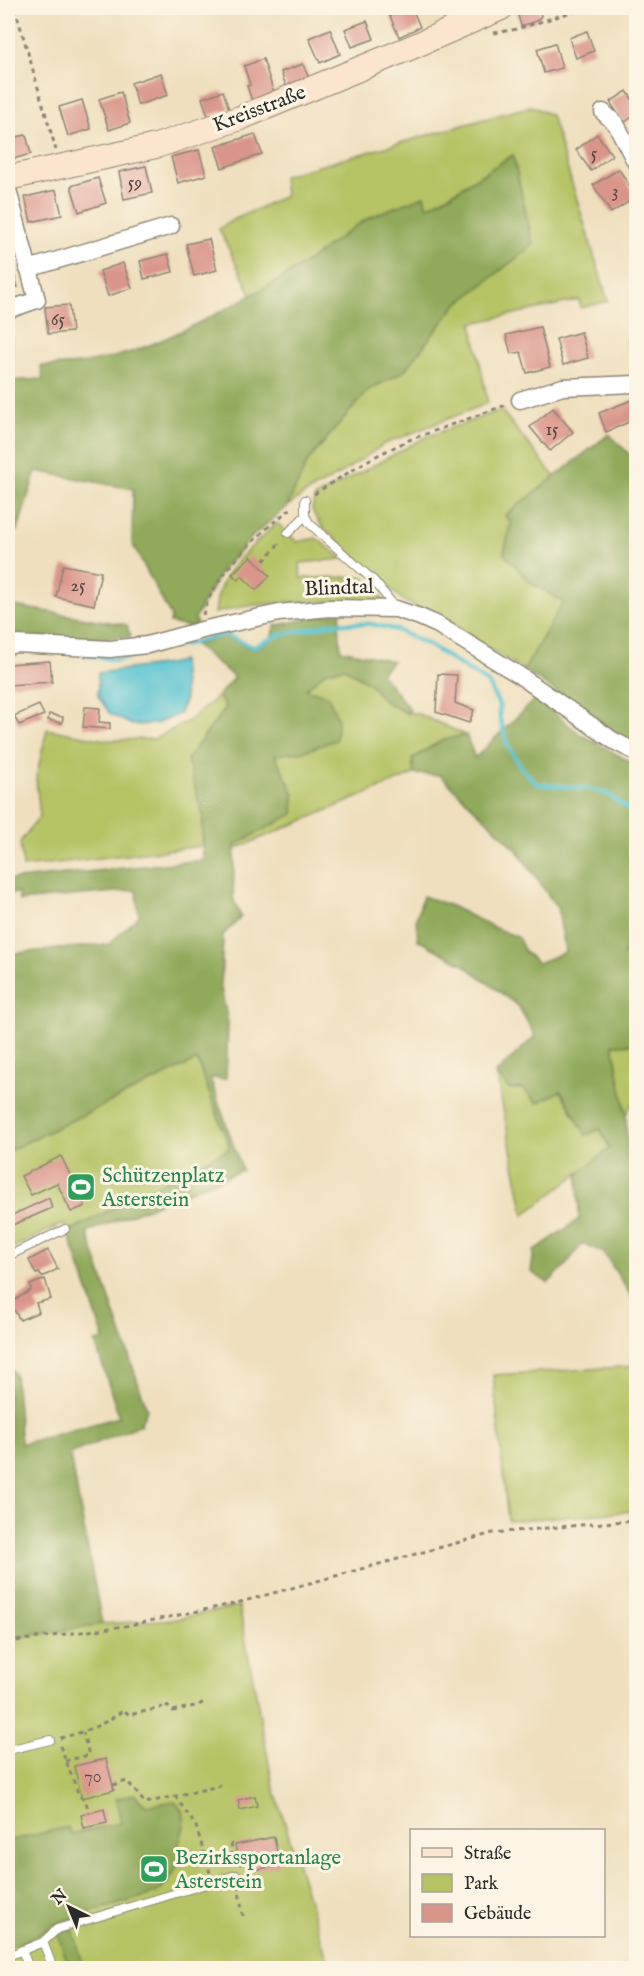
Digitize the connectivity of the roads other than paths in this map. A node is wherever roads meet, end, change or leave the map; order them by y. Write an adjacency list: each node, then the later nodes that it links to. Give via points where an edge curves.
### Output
1 (501, 8): 4 (street, Kreisstraße, via 240,118 156,146)
2 (603, 112): 3 (street, via 616,124)
3 (636, 163)
4 (8, 178)
5 (8, 190): 7 (street)
6 (171, 226): 8 (street)
7 (14, 245): 8 (street)
8 (28, 269): 9 (street, via 37,300)
9 (8, 310)
10 (636, 384): 11 (street, via 563,387)
11 (520, 400)
12 (305, 500): 13 (lane)
13 (305, 516): 14 (lane); 15 (lane, via 374,581)
14 (288, 533)
15 (396, 609): 16 (street, Blindtal, via 330,608 279,613 147,645 110,649); 17 (street, Blindtal, via 438,625)
16 (8, 646)
17 (636, 752)
18 (66, 1228): 19 (lane)
19 (8, 1256)
20 (50, 1740): 21 (lane)
21 (8, 1750)
22 (236, 1875): 23 (lane, via 57,1929)
23 (43, 1942): 24 (lane); 27 (lane)
24 (22, 1950): 25 (lane); 26 (lane)
25 (8, 1956)
26 (29, 1968)
27 (53, 1968)

